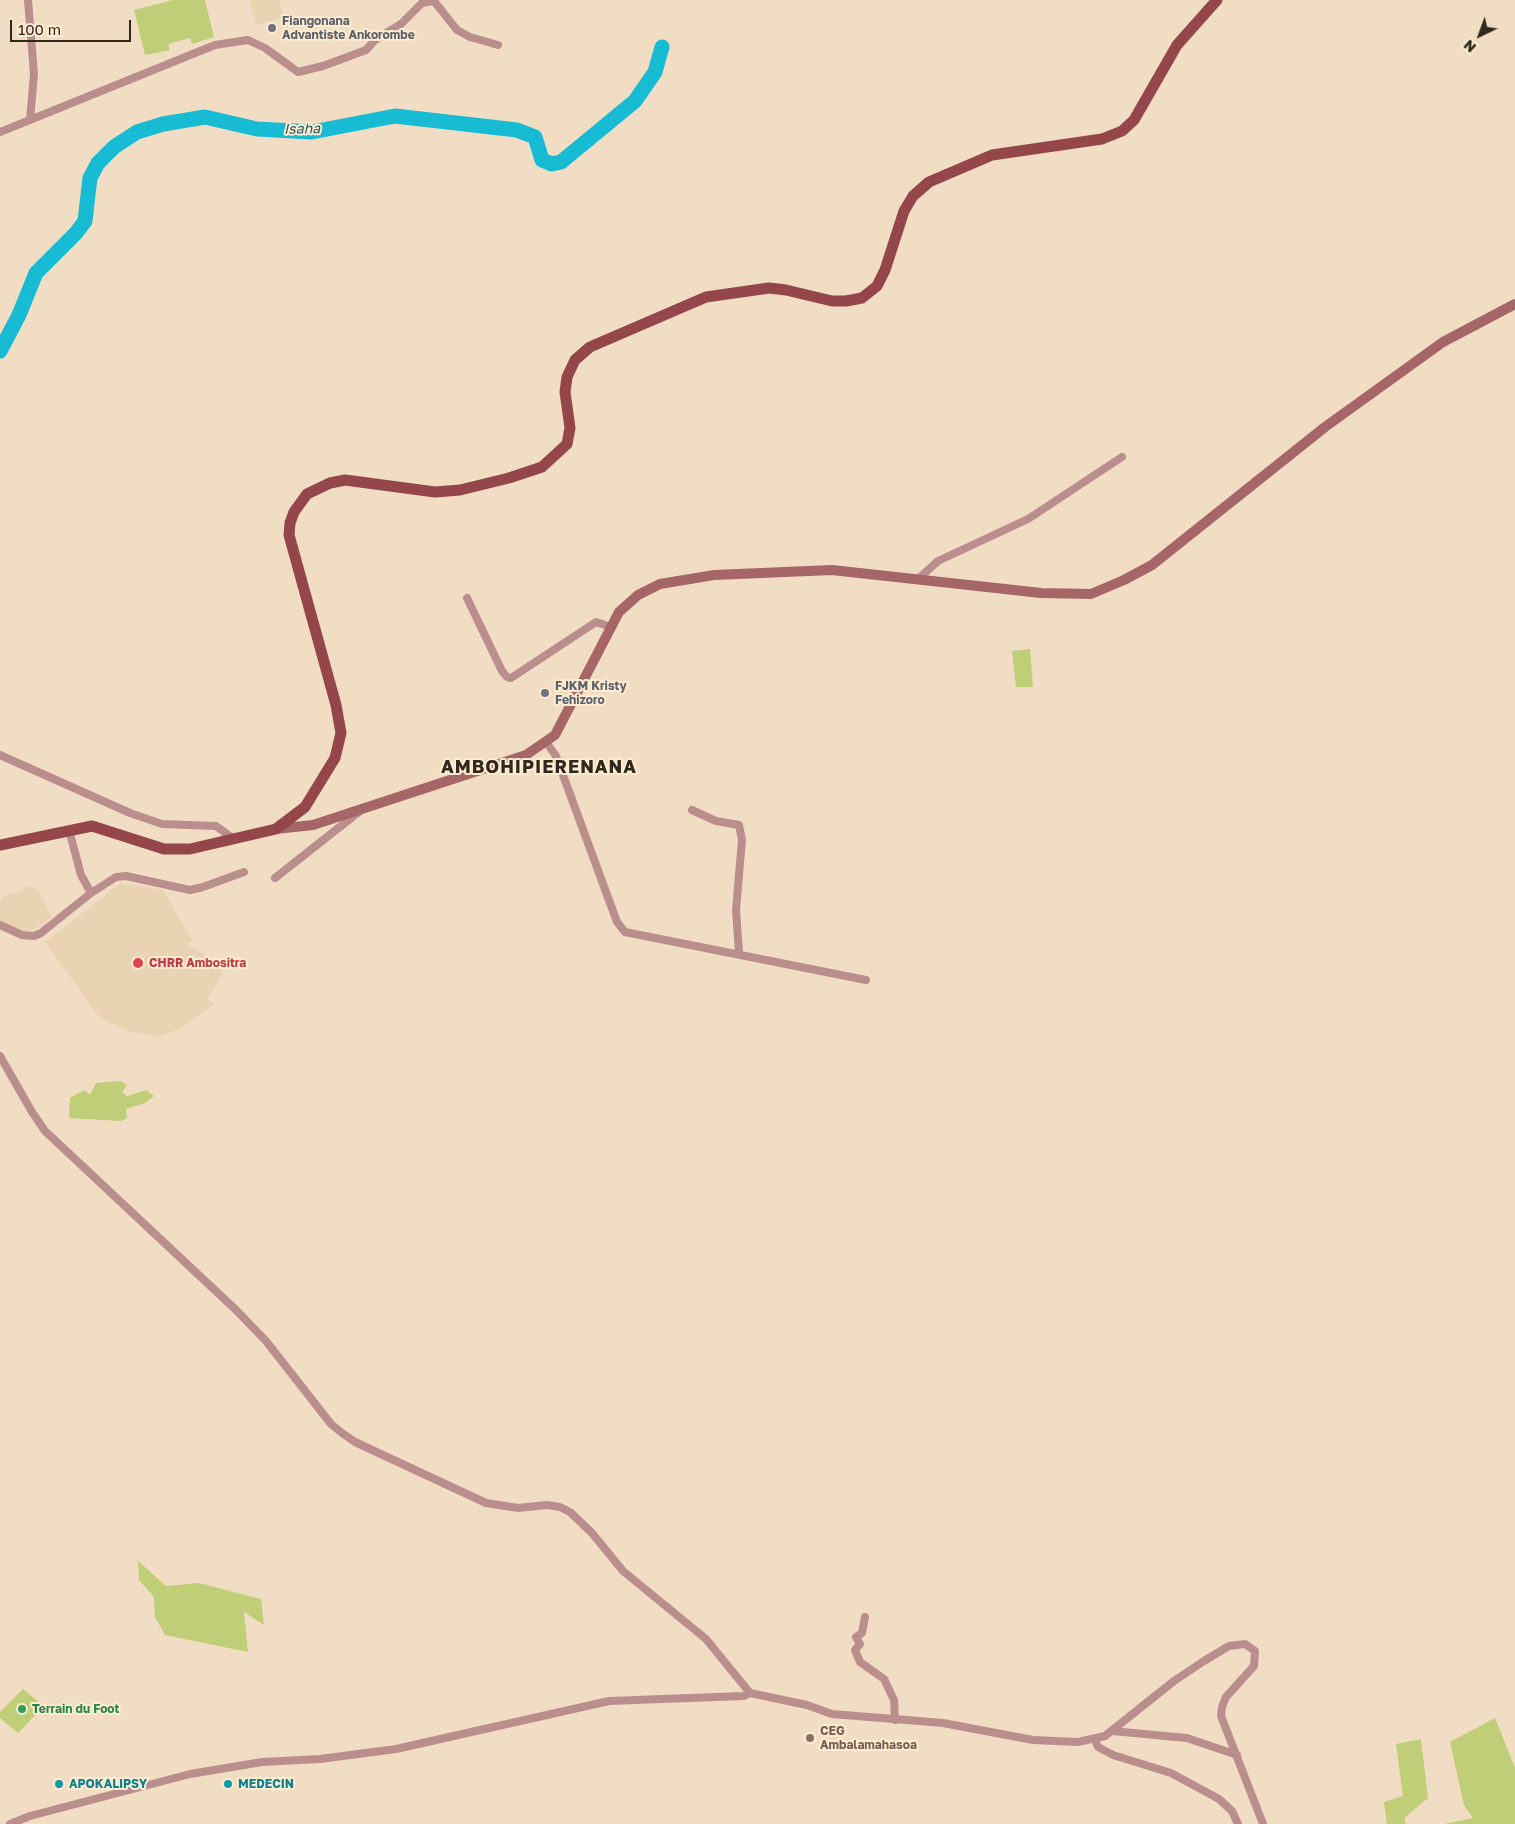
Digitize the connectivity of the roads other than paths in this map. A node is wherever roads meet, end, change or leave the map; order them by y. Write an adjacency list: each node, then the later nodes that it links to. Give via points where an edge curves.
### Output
1 (28, 0): 4 (street, via 34,74)
2 (1217, 0): 15 (main road, via 1177,45 1134,120 1122,131 1102,139 992,155 929,182 913,196 904,211 885,270 877,286 862,298 832,301 769,288 706,297 590,347 575,360 566,377 570,428 567,444 542,467 460,490 435,492 346,480 330,483 307,494 294,512 289,535 341,733 335,758 305,807)
3 (498, 45): 4 (street, via 457,30 434,1 422,3 401,24 375,40 366,50 323,66 298,72 266,48 248,40 215,45)
4 (30, 120): 5 (street)
5 (0, 132)
6 (1515, 304): 8 (street, via 1443,342 1325,427 1152,565 1124,580 1091,594 1042,593)
7 (1122, 457): 8 (street, via 1028,519 938,561)
8 (918, 580): 10 (street, via 832,570 714,575 660,584 638,595 619,612)
9 (467, 598): 10 (street, via 507,677 512,678 596,622)
10 (611, 627): 11 (street, via 555,735)
11 (546, 742): 14 (street, via 526,755); 23 (street, via 556,756 617,922 625,932)
12 (0, 755): 17 (street, via 138,816 162,824 216,826)
13 (692, 810): 23 (street, via 716,821 739,825 742,840 736,910)
14 (361, 811): 15 (street, via 313,825); 20 (street)
15 (276, 829): 17 (main road)
16 (69, 830): 17 (main road, via 92,826 164,849 190,849); 18 (main road); 21 (street, via 81,875)
17 (234, 839)
18 (0, 845)
19 (244, 872): 21 (street, via 190,890 126,876 116,877)
20 (275, 878)
21 (91, 893): 22 (street, via 34,936 22,935)
22 (0, 925)
23 (739, 953): 24 (street)
24 (866, 980)
25 (0, 1056): 27 (street, via 46,1131 236,1309 266,1341 331,1424 355,1442 486,1503 518,1508 547,1505 570,1512 623,1571 706,1638)
26 (865, 1617): 28 (street, via 862,1633 856,1637 860,1644 855,1650 860,1662 884,1679 894,1700)
27 (750, 1693): 28 (street, via 807,1705 832,1714); 32 (street, via 744,1696 609,1702 396,1749 320,1759 262,1762 190,1774)
28 (895, 1720): 30 (street, via 943,1723 1059,1743)
29 (1112, 1731): 30 (street); 31 (street, via 1187,1738); 31 (street, via 1204,1661 1229,1646 1245,1644 1255,1651 1254,1666 1232,1688 1221,1716)
30 (1095, 1740): 33 (street, via 1098,1746 1113,1754 1171,1774 1219,1799 1232,1810)
31 (1237, 1755): 34 (street)
32 (10, 1824)
33 (1238, 1824)
34 (1263, 1824)

